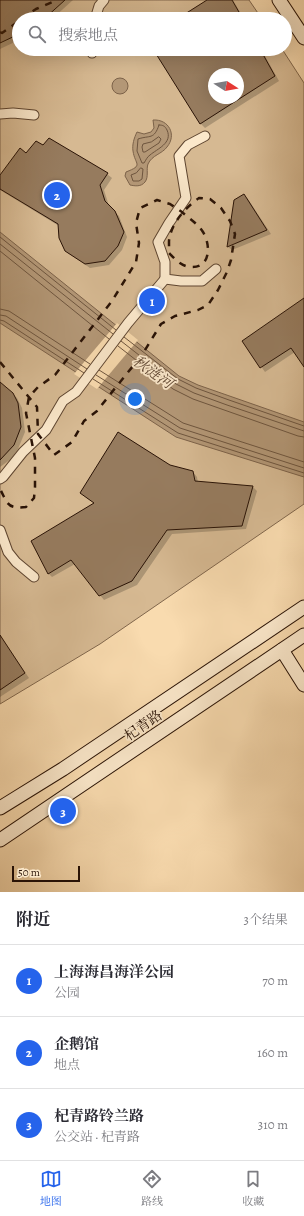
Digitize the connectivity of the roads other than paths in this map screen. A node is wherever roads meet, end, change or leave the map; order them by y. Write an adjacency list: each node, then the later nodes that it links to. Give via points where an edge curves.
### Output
1 (104, 0): 3 (street)
2 (279, 0): 4 (main road)
3 (97, 12)
4 (287, 12)
5 (292, 20): 6 (main road)
6 (304, 38)
7 (0, 114): 8 (street)
8 (34, 115)
9 (206, 136): 11 (street, via 188,145 179,156 186,198 158,242 165,262)
10 (216, 269): 11 (street, via 202,281)
11 (165, 279): 12 (street, via 76,392 63,401 46,430)
12 (0, 479)
13 (0, 530): 14 (street, via 8,552)
14 (34, 577)
15 (304, 607): 19 (main road, 杞青路, via 63,769)
16 (304, 636): 17 (main road, 杞青路)
17 (282, 650): 18 (main road); 20 (main road, 杞青路)
18 (304, 685)
19 (0, 808)
20 (0, 840)

